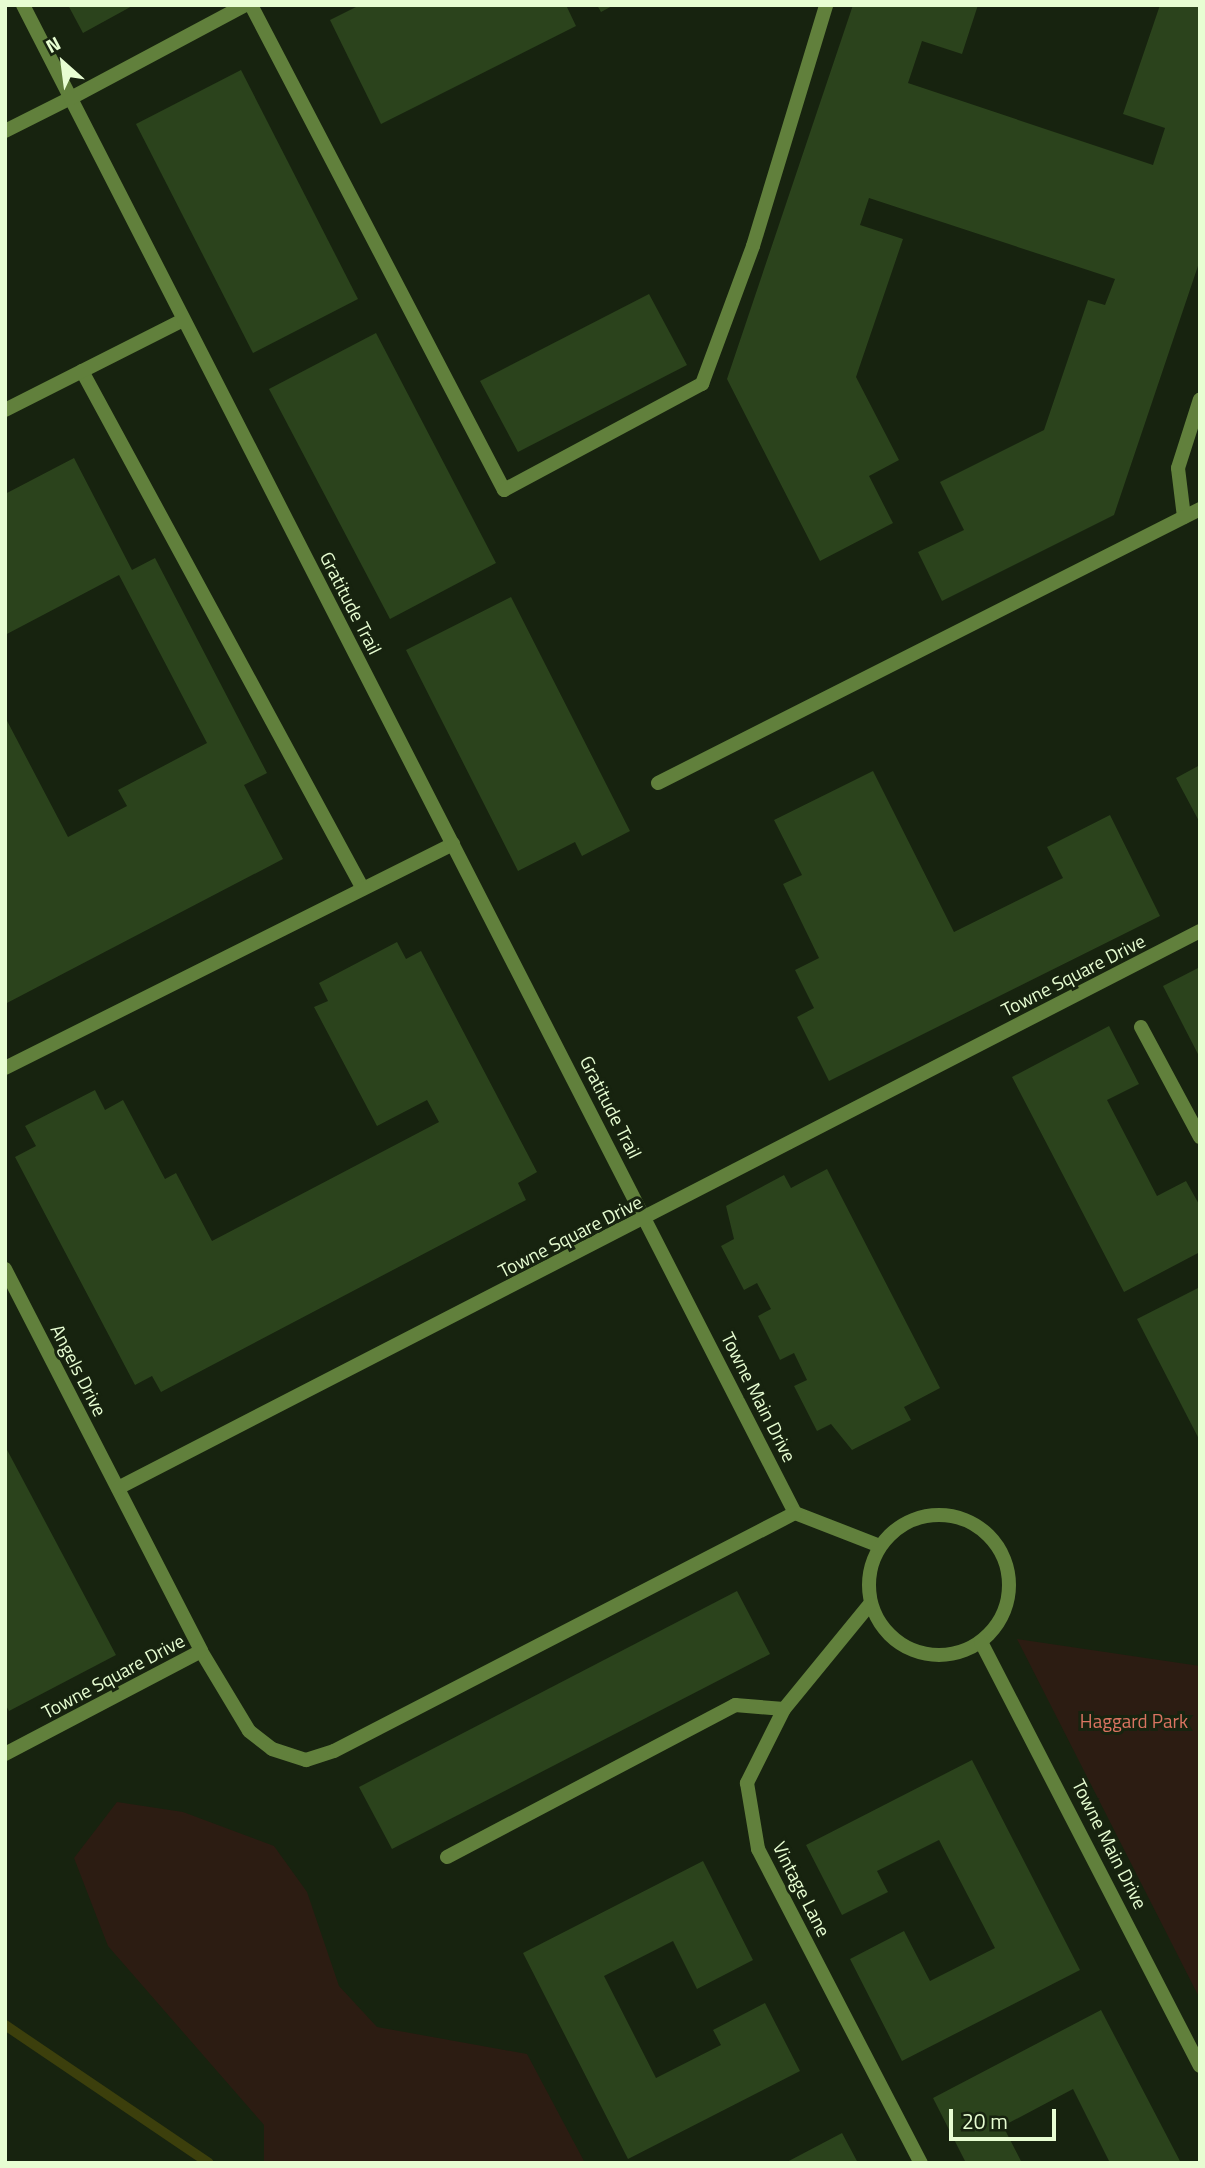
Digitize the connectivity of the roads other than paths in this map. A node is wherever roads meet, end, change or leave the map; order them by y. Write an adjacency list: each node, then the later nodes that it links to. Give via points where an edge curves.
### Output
1 (23, 5): 5 (street, Gratitude Trail)
2 (245, 5): 5 (street)
3 (251, 5): 4 (street, via 504,490 702,384 753,246)
4 (826, 5)
5 (71, 99): 6 (street); 7 (street, Gratitude Trail)
6 (5, 131)
7 (183, 320): 8 (street); 14 (street, Gratitude Trail)
8 (82, 371): 10 (street); 15 (street)
9 (1200, 398): 12 (street, via 1178,468)
10 (5, 410)
11 (1200, 509): 12 (street)
12 (1184, 517): 13 (street)
13 (658, 783)
14 (453, 844): 15 (street); 20 (street, Gratitude Trail)
15 (363, 889): 18 (street)
16 (1200, 931): 20 (street, Towne Square Drive)
17 (1141, 1027): 19 (street)
18 (5, 1068)
19 (1200, 1137)
20 (647, 1218): 22 (street, Towne Square Drive); 23 (street, Towne Main Drive)
21 (5, 1269): 22 (street, Angels Drive)
22 (118, 1488): 27 (street, Towne Square Drive)
23 (795, 1513): 24 (street); 27 (street, Towne Square Drive, via 334,1751 306,1760 272,1749 249,1731)
24 (880, 1546): 25 (street, via 869,1568); 26 (street, via 919,1517 944,1514 988,1533 1003,1553 1009,1601)
25 (870, 1604): 26 (street, via 894,1640 922,1654 953,1655); 28 (street, Vintage Lane)
26 (981, 1642): 31 (street, Towne Main Drive)
27 (201, 1651): 29 (street, Towne Square Drive)
28 (784, 1709): 30 (street, via 735,1705); 32 (street, Vintage Lane, via 747,1783 758,1849)
29 (5, 1754)
30 (447, 1857)
31 (1200, 2066)
32 (920, 2163)

